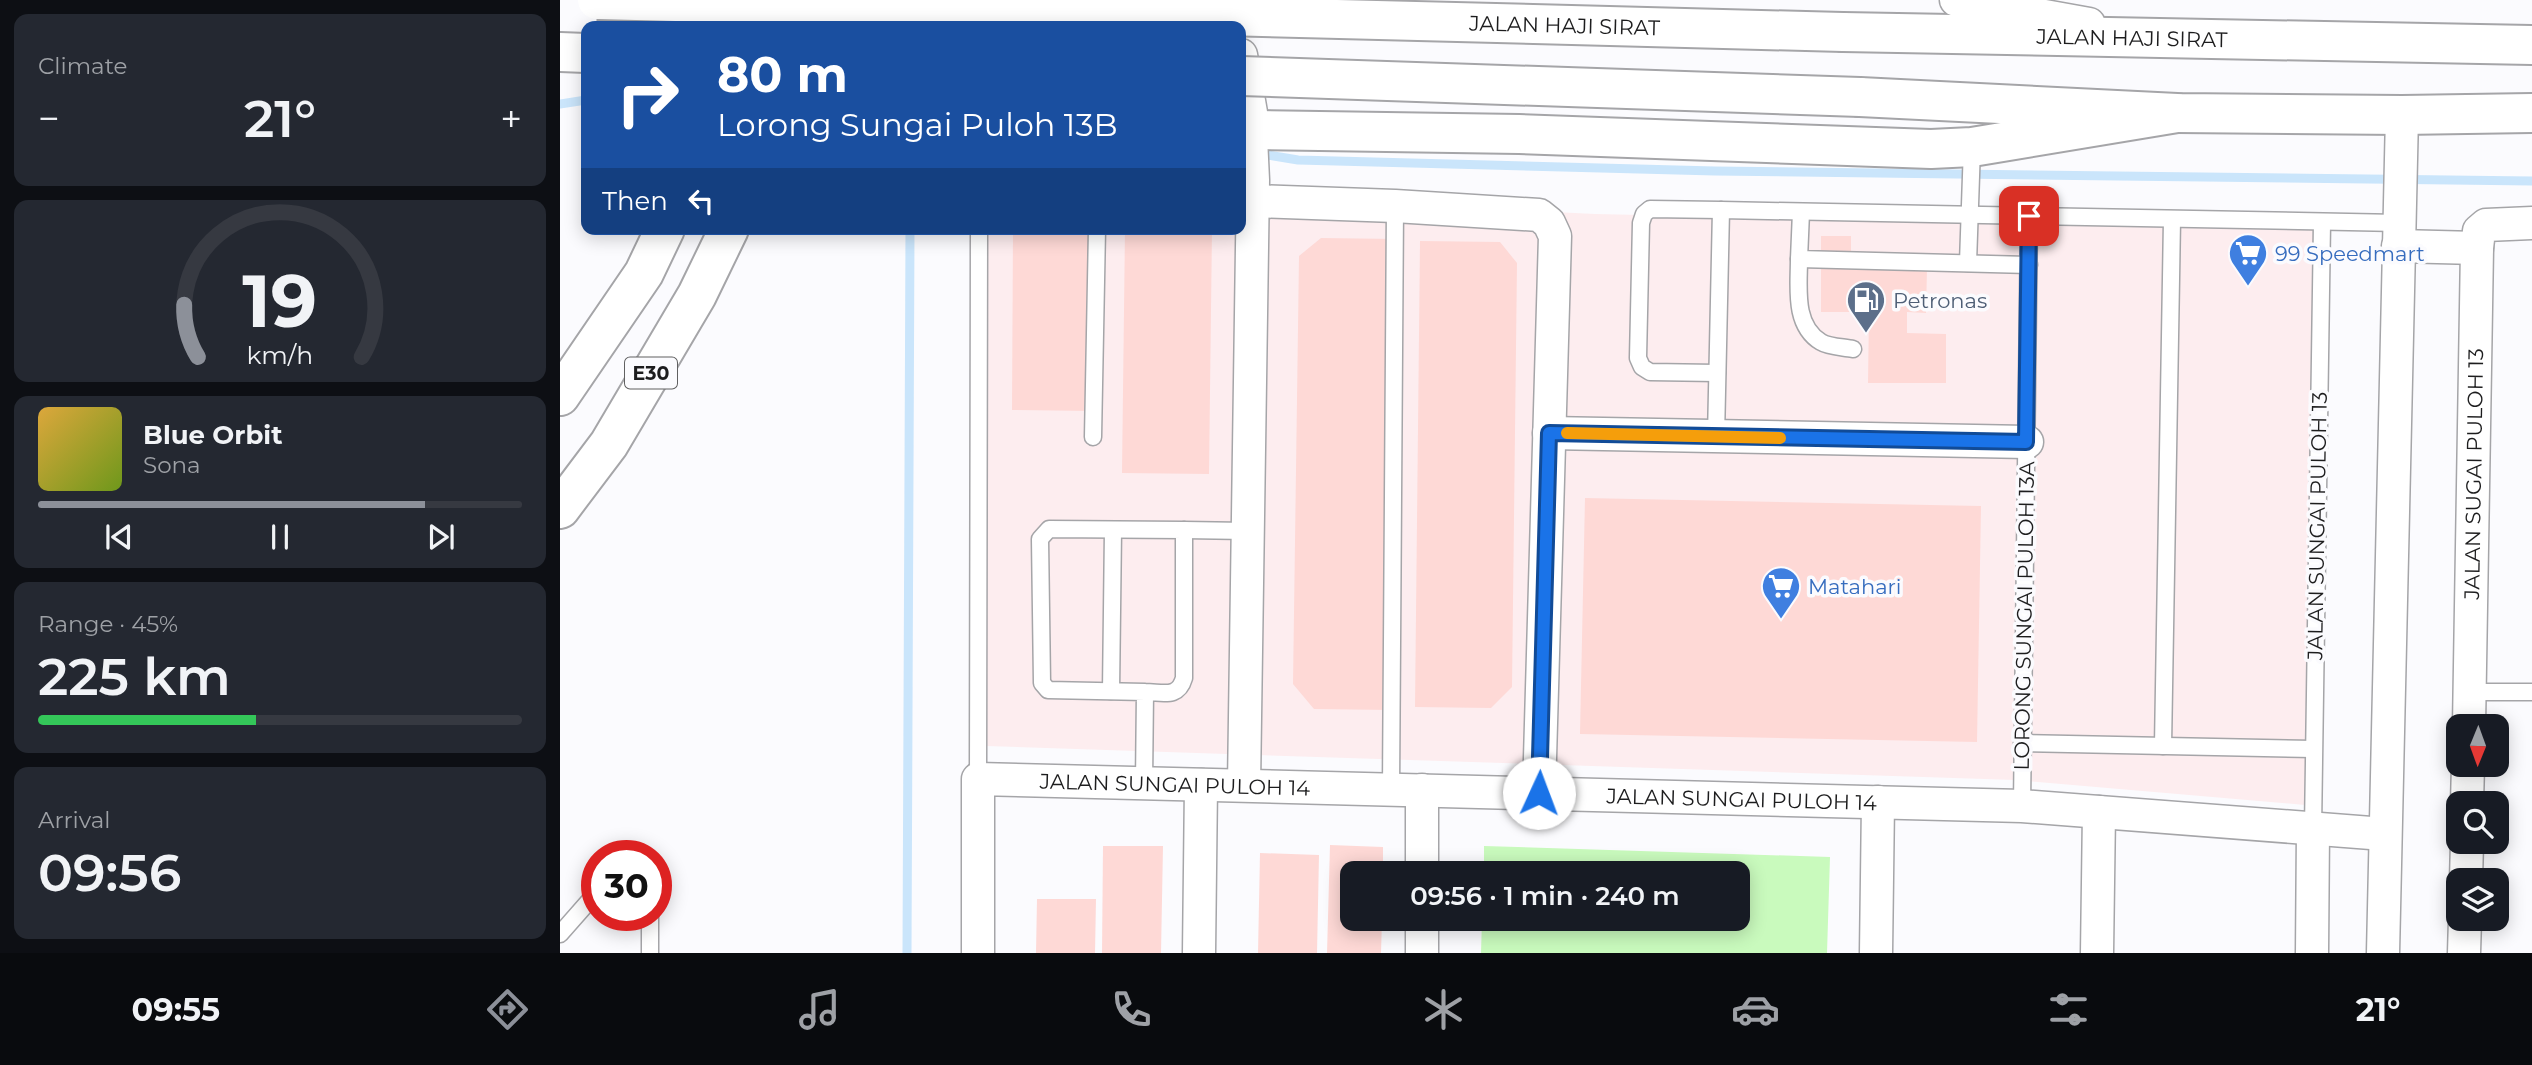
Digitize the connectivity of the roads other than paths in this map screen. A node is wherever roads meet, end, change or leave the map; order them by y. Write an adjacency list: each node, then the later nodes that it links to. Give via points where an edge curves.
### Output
1 (597, 0): 9 (main road, JALAN HAJI SIRAT, bridge)
2 (777, 0): 6 (main road)
3 (843, 0): 7 (main road)
4 (1243, 0): 8 (street)
5 (1956, 0): 9 (street)
6 (767, 21)
7 (832, 21)
8 (1240, 21)
9 (2171, 38): 10 (main road, JALAN HAJI SIRAT)
10 (2532, 45)
11 (560, 52): 12 (main road)
12 (581, 53)
13 (1246, 76): 15 (main road, bridge)
14 (1246, 91): 18 (street)
15 (2177, 113): 17 (main road); 19 (main road)
16 (2532, 113): 17 (main road)
17 (2402, 115): 29 (street)
18 (1252, 134): 19 (main road, via 1519,134); 20 (street)
19 (1972, 155): 24 (lane)
20 (1249, 181): 21 (street); 48 (street)
21 (1395, 206): 41 (street, via 1539,215 1549,223 1555,236); 61 (lane)
22 (1721, 210): 23 (lane); 39 (lane); 39 (lane, via 1650,209 1641,223 1638,358 1642,367 1650,372)
23 (1801, 212): 24 (lane); 35 (lane)
24 (1969, 215): 25 (lane); 36 (lane)
25 (2029, 216): 26 (lane); 37 (lane, LORONG SUNGAI PULOH 13A)
26 (2172, 220): 27 (lane); 55 (lane)
27 (2322, 223): 29 (lane); 56 (lane, JALAN SUNGAI PULOH 13)
28 (2532, 223): 34 (street)
29 (2398, 224): 34 (street); 68 (street)
30 (662, 235): 40 (main road, via 644,273)
31 (726, 235): 45 (main road, E30, via 697,295 609,443)
32 (979, 235): 57 (lane)
33 (1097, 235): 42 (lane)
34 (2481, 237): 51 (street, JALAN SUGAI PULOH 13)
35 (1799, 259): 36 (lane); 38 (lane, via 1799,304 1805,327 1822,343)
36 (1968, 263): 37 (lane)
37 (2029, 265): 44 (lane, LORONG SUNGAI PULOH 13A)
38 (1853, 349)
39 (1717, 373): 43 (lane)
40 (560, 396)
41 (1549, 433): 43 (street); 63 (street)
42 (1093, 437)
43 (1716, 437): 44 (street)
44 (2026, 442): 54 (lane, LORONG SUNGAI PULOH 13A)
45 (560, 509)
46 (1113, 530): 47 (lane); 49 (lane); 49 (lane, via 1049,529 1040,539 1042,683 1048,690)
47 (1184, 530): 48 (lane); 50 (lane, via 1184,678 1175,692)
48 (1247, 531): 60 (street)
49 (1111, 691): 50 (lane)
50 (1145, 692): 58 (lane)
51 (2469, 692): 52 (lane); 53 (street, JALAN SUGAI PULOH 13)
52 (2532, 692)
53 (2469, 714)
54 (2022, 743): 55 (lane); 65 (lane, LORONG SUNGAI PULOH 13A)
55 (2163, 746): 56 (lane)
56 (2313, 749): 67 (lane, JALAN SUNGAI PULOH 13)
57 (978, 779): 58 (street, JALAN SUNGAI PULOH 14); 76 (street)
58 (1144, 783): 59 (street, JALAN SUNGAI PULOH 14)
59 (1201, 785): 60 (street, JALAN SUNGAI PULOH 14); 77 (street)
60 (1244, 785): 61 (street, JALAN SUNGAI PULOH 14)
61 (1391, 789): 62 (street, JALAN SUNGAI PULOH 14)
62 (1422, 790): 63 (street, JALAN SUNGAI PULOH 14); 69 (street)
63 (1539, 793): 64 (street, JALAN SUNGAI PULOH 14)
64 (1878, 802): 65 (street, JALAN SUNGAI PULOH 14); 79 (street)
65 (2022, 806): 66 (street, JALAN SUNGAI PULOH 14)
66 (2099, 812): 67 (street, JALAN SUNGAI PULOH 14); 80 (street)
67 (2313, 829): 68 (street, JALAN SUNGAI PULOH 14); 81 (street)
68 (2384, 834): 82 (street)
69 (1422, 861)
70 (581, 910): 74 (lane)
71 (650, 931): 75 (lane)
72 (1422, 931): 78 (street)
73 (2465, 931): 83 (street)
74 (560, 934)
75 (650, 953)
76 (978, 953)
77 (1199, 953)
78 (1422, 953)
79 (1876, 953)
80 (2097, 953)
81 (2312, 953)
82 (2383, 953)
83 (2465, 953)

